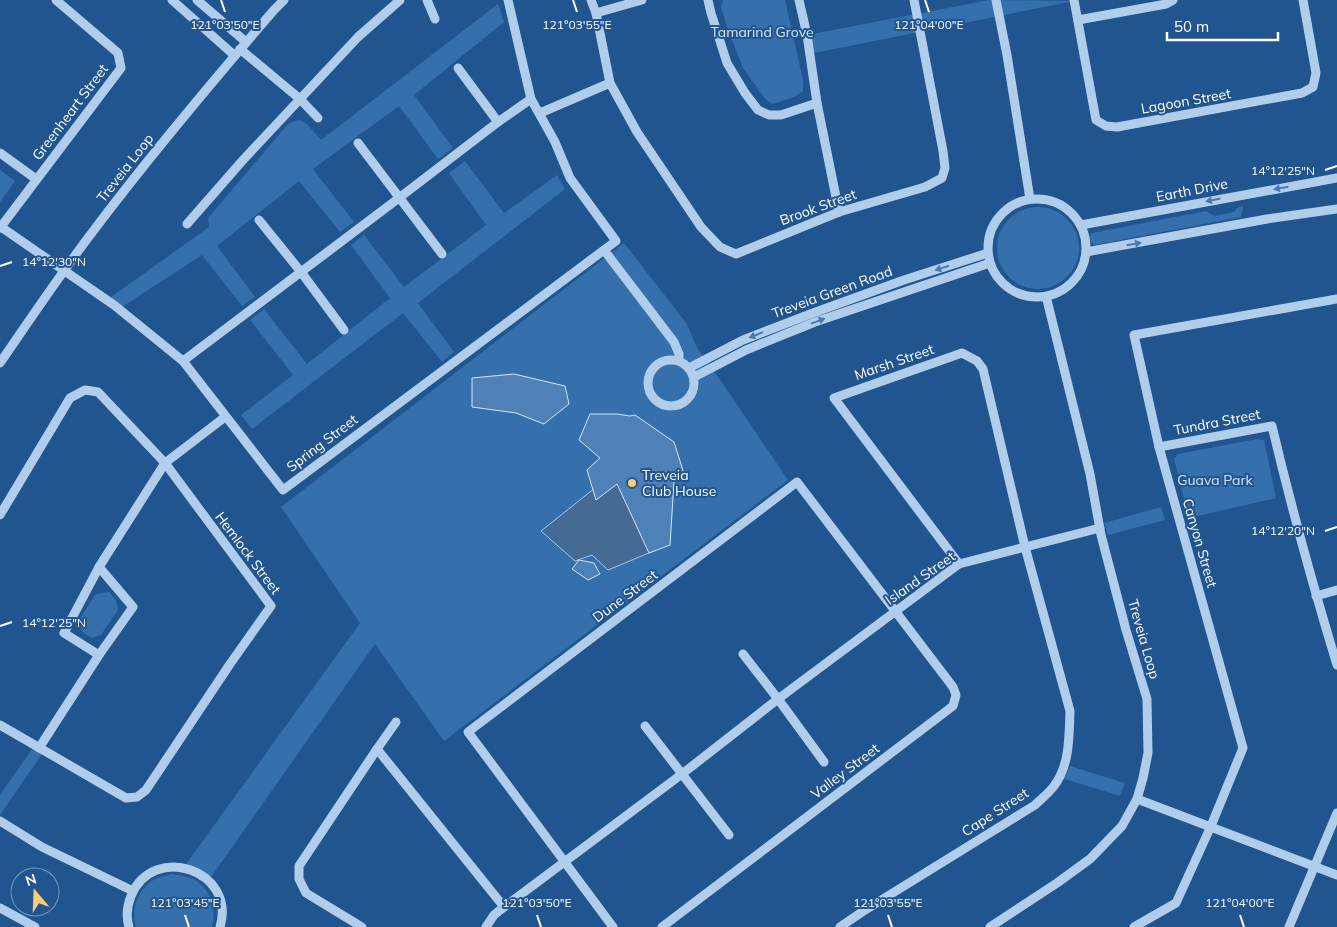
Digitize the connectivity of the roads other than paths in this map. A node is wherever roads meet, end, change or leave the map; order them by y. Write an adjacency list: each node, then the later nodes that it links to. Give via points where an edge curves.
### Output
1 (56, 0): 32 (street, Greenheart Street, via 118,53 121,68)
2 (172, 0): 20 (street)
3 (197, 0): 20 (street)
4 (284, 0): 20 (street, Treveia Loop)
5 (400, 0): 24 (street, via 358,37)
6 (427, 0): 18 (street)
7 (508, 0): 23 (street)
8 (591, 0): 17 (street, Brook Street)
9 (642, 0): 17 (street)
10 (708, 0): 25 (street, via 727,63 758,110 769,115 781,115)
11 (799, 0): 25 (street)
12 (914, 0): 36 (street, Brook Street, via 943,151 945,168 942,178 925,187)
13 (996, 0): 34 (street, via 1008,55)
14 (1074, 0): 19 (street, Lagoon Street)
15 (1173, 0): 19 (street)
16 (1303, 0): 19 (street, Lagoon Street, via 1316,73 1313,87 1302,93 1117,127 1106,126 1096,120)
17 (596, 13): 22 (street, Brook Street)
18 (435, 19)
19 (1078, 20)
20 (240, 49): 24 (street); 46 (street, Treveia Loop)
21 (458, 68): 28 (street)
22 (610, 83): 26 (street); 36 (street, Brook Street, via 637,132 701,227 720,247 736,254)
23 (531, 99): 26 (street); 28 (street)
24 (300, 100): 27 (street); 38 (street)
25 (817, 103): 36 (street)
26 (540, 113): 41 (street, via 570,178 616,241)
27 (318, 118)
28 (498, 122): 33 (street)
29 (358, 143): 33 (street)
30 (0, 153): 32 (street)
31 (1337, 178): 39 (street, Earth Drive, one-way to 39)
32 (36, 179): 40 (street, Greenheart Street)
33 (399, 198): 44 (street); 47 (street)
34 (1030, 199): 39 (street, via 1060,204); 43 (street, via 1004,212 994,224)
35 (1337, 208): 42 (street, one-way to 35)
36 (840, 212)
37 (259, 220): 47 (street)
38 (188, 224)
39 (1081, 225): 42 (street)
40 (1, 227): 46 (street, Greenheart Street)
41 (604, 250): 51 (street, via 670,336); 56 (street, Spring Street, via 283,490)
42 (1086, 252): 48 (street, via 1082,268 1073,281)
43 (988, 253): 45 (street); 54 (street, Treveia Green Road, one-way to 54, via 813,313 743,340)
44 (442, 254)
45 (990, 263): 48 (street, via 1006,286 1032,297); 55 (street, Treveia Green Road, one-way to 45, via 746,350 815,322)
46 (64, 270): 52 (street, Spring Street, via 114,305); 53 (street, Treveia Loop)
47 (301, 272): 50 (street); 52 (street)
48 (1046, 296): 60 (street, Treveia Loop, via 1090,474)
49 (1337, 299): 57 (street, Canyon Street, via 1134,335)
50 (344, 330)
51 (679, 361): 54 (street); 55 (street, via 664,361 651,370 647,385 654,400 667,407 683,404 693,392)
52 (182, 362): 56 (street, Spring Street)
53 (0, 363)
54 (689, 368): 55 (street)
55 (694, 377)
56 (225, 417): 58 (street)
57 (1159, 447): 65 (street, Tundra Street, via 1272,426); 81 (street, Canyon Street, via 1242,748)
58 (164, 463): 59 (street, Hemlock Street, via 98,392 85,390 70,398); 63 (street); 74 (street, Hemlock Street, via 271,606 146,790 137,797 126,798)
59 (0, 515)
60 (1100, 528): 61 (street, Island Street); 78 (street, Treveia Loop, via 1126,630 1148,699 1148,753)
61 (1025, 547): 62 (street, Island Street); 62 (street, Marsh Street, via 984,369 977,360 962,353 834,398); 96 (street, Cape Street, via 1070,711 1065,766 1054,786 1034,806)
62 (959, 564): 66 (street, Island Street)
63 (99, 567): 68 (street, via 132,607); 68 (street, via 64,633)
64 (1337, 590): 65 (street)
65 (1316, 596): 69 (street, Tundra Street)
66 (895, 612): 70 (street, Island Street); 83 (street, Dune Street, via 797,482 468,732); 95 (street, Valley Street, via 952,686 956,695 953,706)
67 (743, 654): 70 (street)
68 (99, 655): 74 (street)
69 (1337, 665)
70 (778, 699): 76 (street); 77 (street, Island Street)
71 (396, 722): 75 (street)
72 (0, 725): 74 (street, Hemlock Street)
73 (645, 726): 77 (street)
74 (39, 748)
75 (377, 749): 87 (street); 92 (street, via 298,866 299,879 306,893)
76 (824, 762)
77 (682, 774): 82 (street); 83 (street, Island Street)
78 (1137, 799): 81 (street); 97 (street, Treveia Loop, via 1122,826 1090,859)
79 (1337, 813): 84 (street)
80 (0, 821): 86 (street, via 42,847)
81 (1211, 826): 84 (street); 98 (street, Canyon Street, via 1176,903)
82 (729, 835)
83 (564, 862): 87 (street, Island Street); 94 (street)
84 (1314, 866): 85 (street); 99 (street)
85 (1337, 875)
86 (133, 891): 90 (street, via 127,912); 91 (street, via 154,871 183,867 197,872 209,880 217,892 222,906)
87 (504, 906): 93 (street, Island Street)
88 (0, 908): 89 (street)
89 (36, 927)
90 (129, 927)
91 (220, 927)
92 (362, 927)
93 (486, 927)
94 (613, 927)
95 (662, 927)
96 (840, 927)
97 (990, 927)
98 (1134, 927)
99 (1289, 927)

